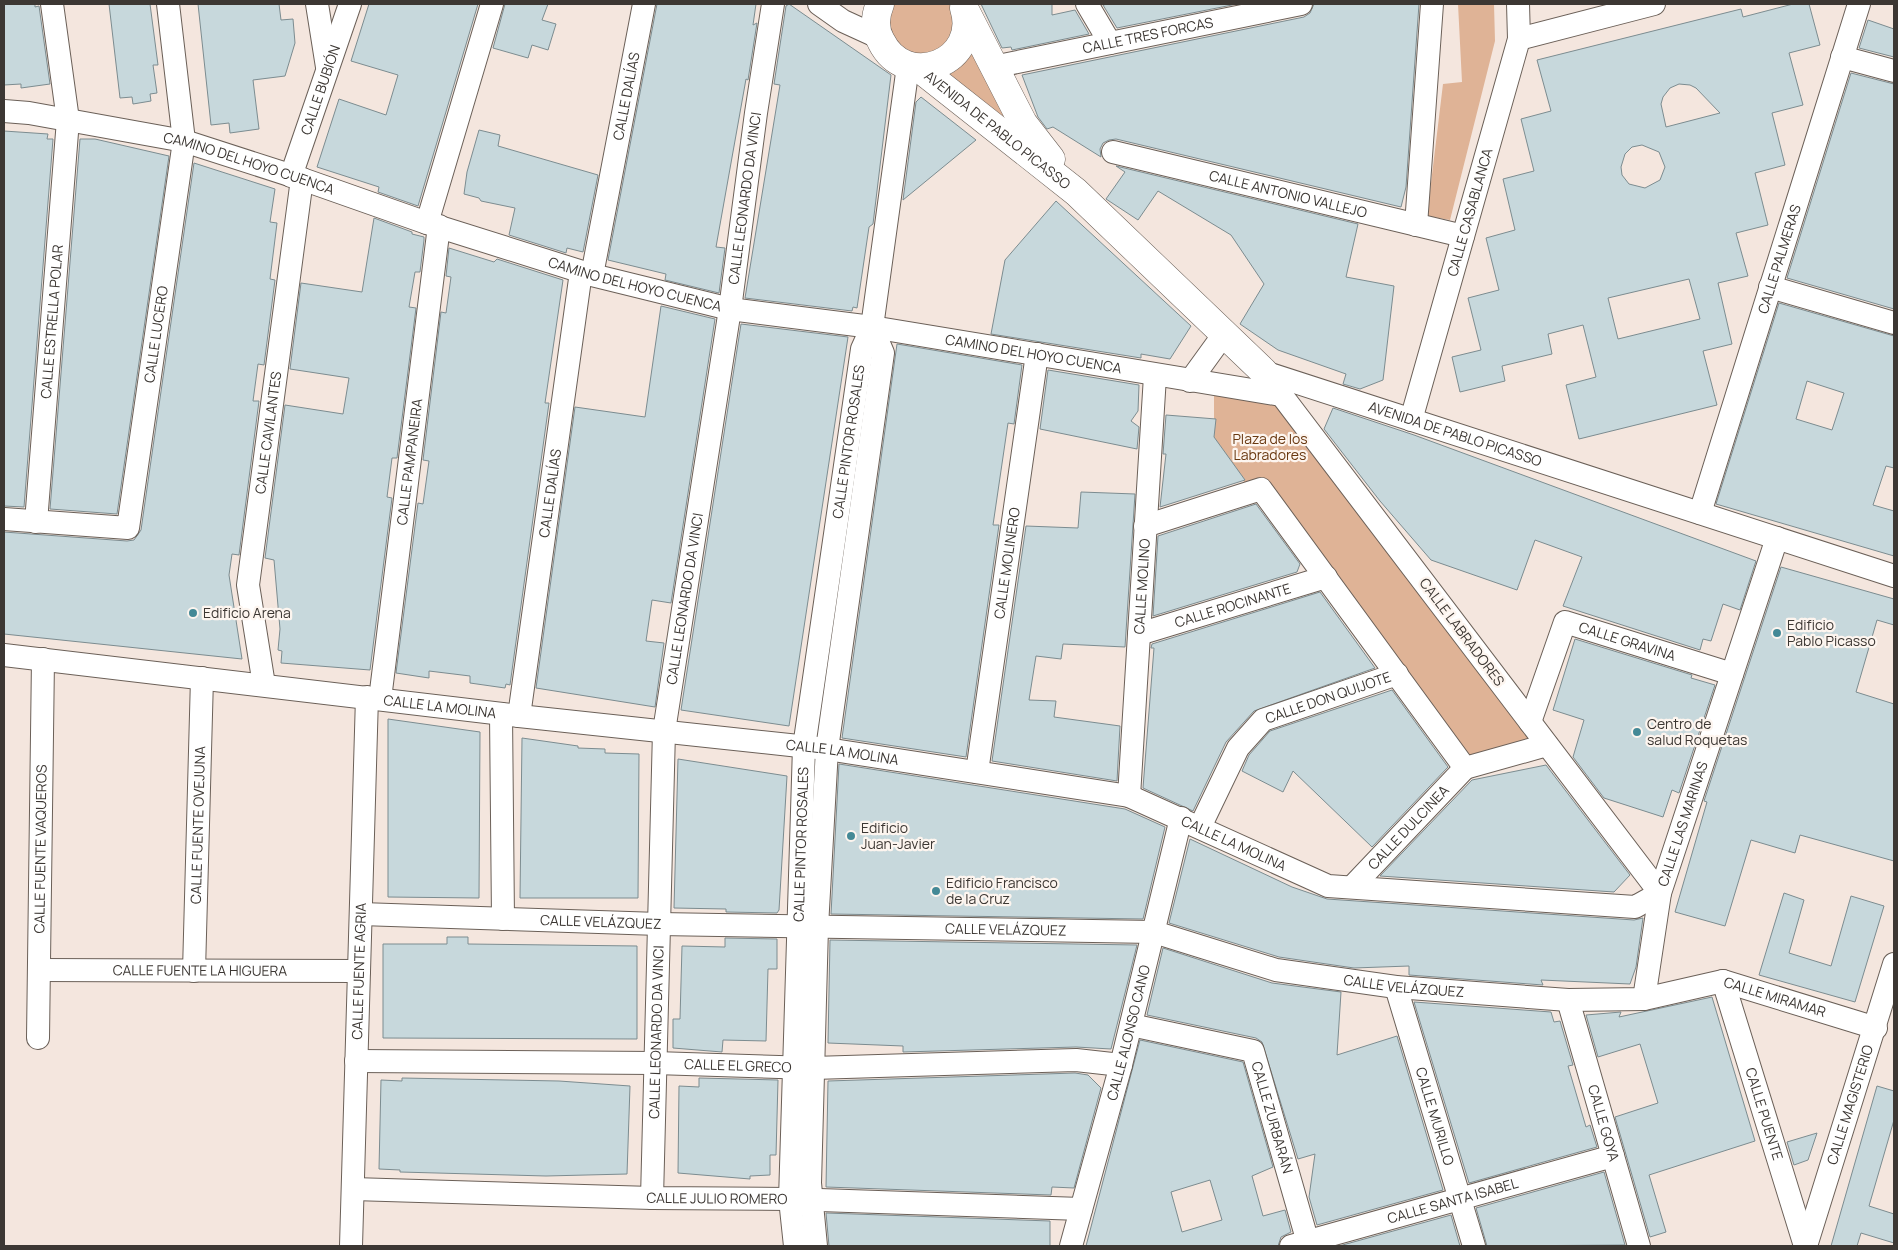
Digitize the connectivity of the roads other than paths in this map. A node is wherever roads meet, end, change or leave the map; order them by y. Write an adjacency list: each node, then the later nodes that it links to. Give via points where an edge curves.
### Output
1 (52, 4): 27 (street, CALLE ESTRELLA POLAR)
2 (168, 4): 28 (street, CALLE LUCERO)
3 (317, 4): 25 (street)
4 (350, 4): 25 (street, CALLE BUBIÓN)
5 (492, 4): 32 (street, CALLE PAMPANEIRA)
6 (644, 4): 35 (street, CALLE DALÍAS)
7 (773, 4): 37 (street, CALLE LEONARDO DA VINCI)
8 (819, 4): 18 (street, via 844,21)
9 (880, 4): 18 (street, via 876,24)
10 (1087, 4): 20 (street)
11 (1301, 4): 20 (street, CALLE TRES FORCAS)
12 (1432, 4): 33 (street)
13 (1518, 4): 19 (street, CALLE CASABLANCA)
14 (1654, 4): 17 (street)
15 (1858, 4): 21 (street, CALLE PALMERAS)
16 (964, 8): 22 (street, via 965,36 952,56 942,63); 23 (street, AVENIDA DE PABLO PICASSO)
17 (1597, 11): 19 (street)
18 (878, 36): 22 (street, AVENIDA DE PABLO PICASSO, via 895,60)
19 (1519, 39): 34 (street, CALLE CASABLANCA)
20 (1110, 43): 23 (street, CALLE TRES FORCAS)
21 (1842, 57): 24 (street); 36 (street, CALLE PALMERAS)
22 (913, 67): 31 (street, AVENIDA DE PABLO PICASSO); 39 (street, CALLE PINTOR ROSALES)
23 (993, 67): 31 (street, AVENIDA DE PABLO PICASSO, via 1023,123)
24 (1894, 71)
25 (328, 72): 30 (street, CALLE BUBIÓN)
26 (4, 111): 27 (street, CAMINO DEL HOYO CUENCA)
27 (68, 120): 28 (street, CAMINO DEL HOYO CUENCA); 49 (street, CALLE ESTRELLA POLAR)
28 (184, 141): 30 (street, CAMINO DEL HOYO CUENCA); 49 (street, CALLE LUCERO, via 128,528)
29 (1113, 152): 33 (street, CALLE ANTONIO VALLEJO)
30 (296, 177): 32 (street, CAMINO DEL HOYO CUENCA); 60 (street, CALLE CAVILANTES, via 248,585)
31 (1076, 192): 40 (street, AVENIDA DE PABLO PICASSO)
32 (433, 225): 35 (street, CAMINO DEL HOYO CUENCA); 61 (street, CALLE PAMPANEIRA)
33 (1416, 225): 34 (street, CALLE ANTONIO VALLEJO)
34 (1463, 236): 46 (street, CALLE CASABLANCA)
35 (587, 274): 37 (street, CAMINO DEL HOYO CUENCA); 62 (street, CALLE DALÍAS)
36 (1770, 287): 38 (street); 47 (street, CALLE PALMERAS)
37 (730, 309): 39 (street, CAMINO DEL HOYO CUENCA); 64 (street, CALLE LEONARDO DA VINCI)
38 (1894, 322)
39 (872, 327): 41 (street, CAMINO DEL HOYO CUENCA); 66 (street, CALLE PINTOR ROSALES, via 862,349); 67 (street, CALLE PINTOR ROSALES, via 883,353)
40 (1224, 334): 42 (street, AVENIDA DE PABLO PICASSO); 44 (street)
41 (1037, 354): 43 (street, CAMINO DEL HOYO CUENCA); 69 (street, CALLE MOLINERO)
42 (1264, 372): 45 (street, CALLE LABRADORES); 46 (street, AVENIDA DE PABLO PICASSO)
43 (1155, 376): 44 (street, CAMINO DEL HOYO CUENCA); 50 (street, CALLE MOLINO)
44 (1190, 381): 45 (street, CAMINO DEL HOYO CUENCA)
45 (1281, 395): 63 (street, CALLE LABRADORES)
46 (1411, 420): 47 (street, AVENIDA DE PABLO PICASSO)
47 (1700, 514): 51 (street, AVENIDA DE PABLO PICASSO)
48 (4, 519): 49 (street)
49 (36, 522)
50 (1145, 526): 53 (street, via 1261,489); 54 (street, CALLE MOLINO)
51 (1777, 538): 52 (street, AVENIDA DE PABLO PICASSO); 58 (street, CALLE LAS MARINAS)
52 (1894, 576)
53 (1326, 577): 54 (street, CALLE ROCINANTE); 57 (street)
54 (1139, 634): 70 (street, CALLE MOLINO)
55 (4, 655): 56 (street, CALLE LA MOLINA)
56 (43, 659): 59 (street, CALLE LA MOLINA); 80 (street, CALLE FUENTE VAQUEROS)
57 (1397, 674): 68 (street); 71 (street, CALLE DON QUIJOTE, via 1263,720 1238,748)
58 (1732, 674): 63 (street, CALLE GRAVINA, via 1565,622); 73 (street, CALLE LAS MARINAS)
59 (202, 678): 60 (street, CALLE LA MOLINA); 81 (street, CALLE FUENTE OVEJUNA)
60 (264, 685): 61 (street, CALLE LA MOLINA)
61 (374, 698): 62 (street, CALLE LA MOLINA); 74 (street, CALLE FUENTE AGRIA)
62 (510, 715): 64 (street, CALLE LA MOLINA); 75 (street, CALLE DALÍAS)
63 (1530, 722): 65 (street, CALLE LABRADORES)
64 (664, 731): 66 (street, CALLE LA MOLINA); 76 (street, CALLE LEONARDO DA VINCI)
65 (1547, 745): 68 (street); 73 (street, CALLE LABRADORES)
66 (804, 747): 67 (street, CALLE LA MOLINA); 77 (street, CALLE PINTOR ROSALES)
67 (826, 749): 69 (street, CALLE LA MOLINA); 77 (street, CALLE PINTOR ROSALES)
68 (1465, 768): 72 (street, CALLE DULCINEA)
69 (977, 772): 70 (street, CALLE LA MOLINA)
70 (1129, 796): 71 (street, CALLE LA MOLINA)
71 (1190, 822): 72 (street, CALLE LA MOLINA, via 1328,886); 78 (street, CALLE ALONSO CANO)
72 (1352, 887): 73 (street, CALLE LA MOLINA, via 1635,907)
73 (1660, 893): 85 (street, CALLE LAS MARINAS)
74 (361, 914): 75 (street, CALLE VELÁZQUEZ); 82 (street, CALLE FUENTE AGRIA)
75 (503, 919): 76 (street, CALLE VELÁZQUEZ)
76 (660, 924): 77 (street, CALLE VELÁZQUEZ); 91 (street, CALLE LEONARDO DA VINCI)
77 (807, 927): 78 (street, CALLE VELÁZQUEZ); 93 (street, CALLE PINTOR ROSALES)
78 (1154, 932): 84 (street, CALLE VELÁZQUEZ, via 1276,970); 87 (street, CALLE ALONSO CANO)
79 (1894, 964): 88 (street, CALLE MAGISTERIO)
80 (40, 970): 81 (street, CALLE FUENTE LA HIGUERA); 89 (street, CALLE FUENTE VAQUEROS)
81 (194, 971): 82 (street, CALLE FUENTE LA HIGUERA)
82 (359, 971): 90 (street, CALLE FUENTE AGRIA)
83 (1723, 981): 85 (street, CALLE MIRAMAR); 88 (street, CALLE MIRAMAR); 107 (street, CALLE PUENTE)
84 (1396, 987): 86 (street, CALLE VELÁZQUEZ); 97 (street, CALLE MURILLO)
85 (1644, 999): 86 (street, CALLE VELÁZQUEZ)
86 (1568, 1000): 94 (street, CALLE GOYA)
87 (1131, 1025): 92 (street, CALLE ALONSO CANO); 100 (street, CALLE ZURBARÁN, via 1253,1051)
88 (1876, 1028): 107 (street, CALLE MAGISTERIO)
89 (38, 1038)
90 (356, 1061): 91 (street, CALLE EL GRECO); 95 (street, CALLE FUENTE AGRIA)
91 (655, 1063): 93 (street, CALLE EL GRECO); 96 (street, CALLE LEONARDO DA VINCI)
92 (1121, 1065): 93 (street, CALLE EL GRECO, via 1076,1060); 99 (street, CALLE ALONSO CANO)
93 (803, 1068): 98 (street, CALLE PINTOR ROSALES)
94 (1613, 1156): 97 (street, CALLE SANTA ISABEL); 106 (street, CALLE GOYA)
95 (353, 1189): 96 (street, CALLE JULIO ROMERO); 101 (street, CALLE FUENTE AGRIA)
96 (652, 1198): 98 (street, CALLE JULIO ROMERO)
97 (1460, 1199): 100 (street, CALLE SANTA ISABEL); 105 (street, CALLE MURILLO)
98 (801, 1200): 99 (street, CALLE JULIO ROMERO); 102 (street, CALLE PINTOR ROSALES); 103 (street, CALLE PINTOR ROSALES)
99 (1081, 1209): 104 (street, CALLE ALONSO CANO)
100 (1303, 1244)
101 (351, 1246)
102 (795, 1246)
103 (816, 1246)
104 (1072, 1246)
105 (1474, 1246)
106 (1639, 1246)
107 (1805, 1246)

